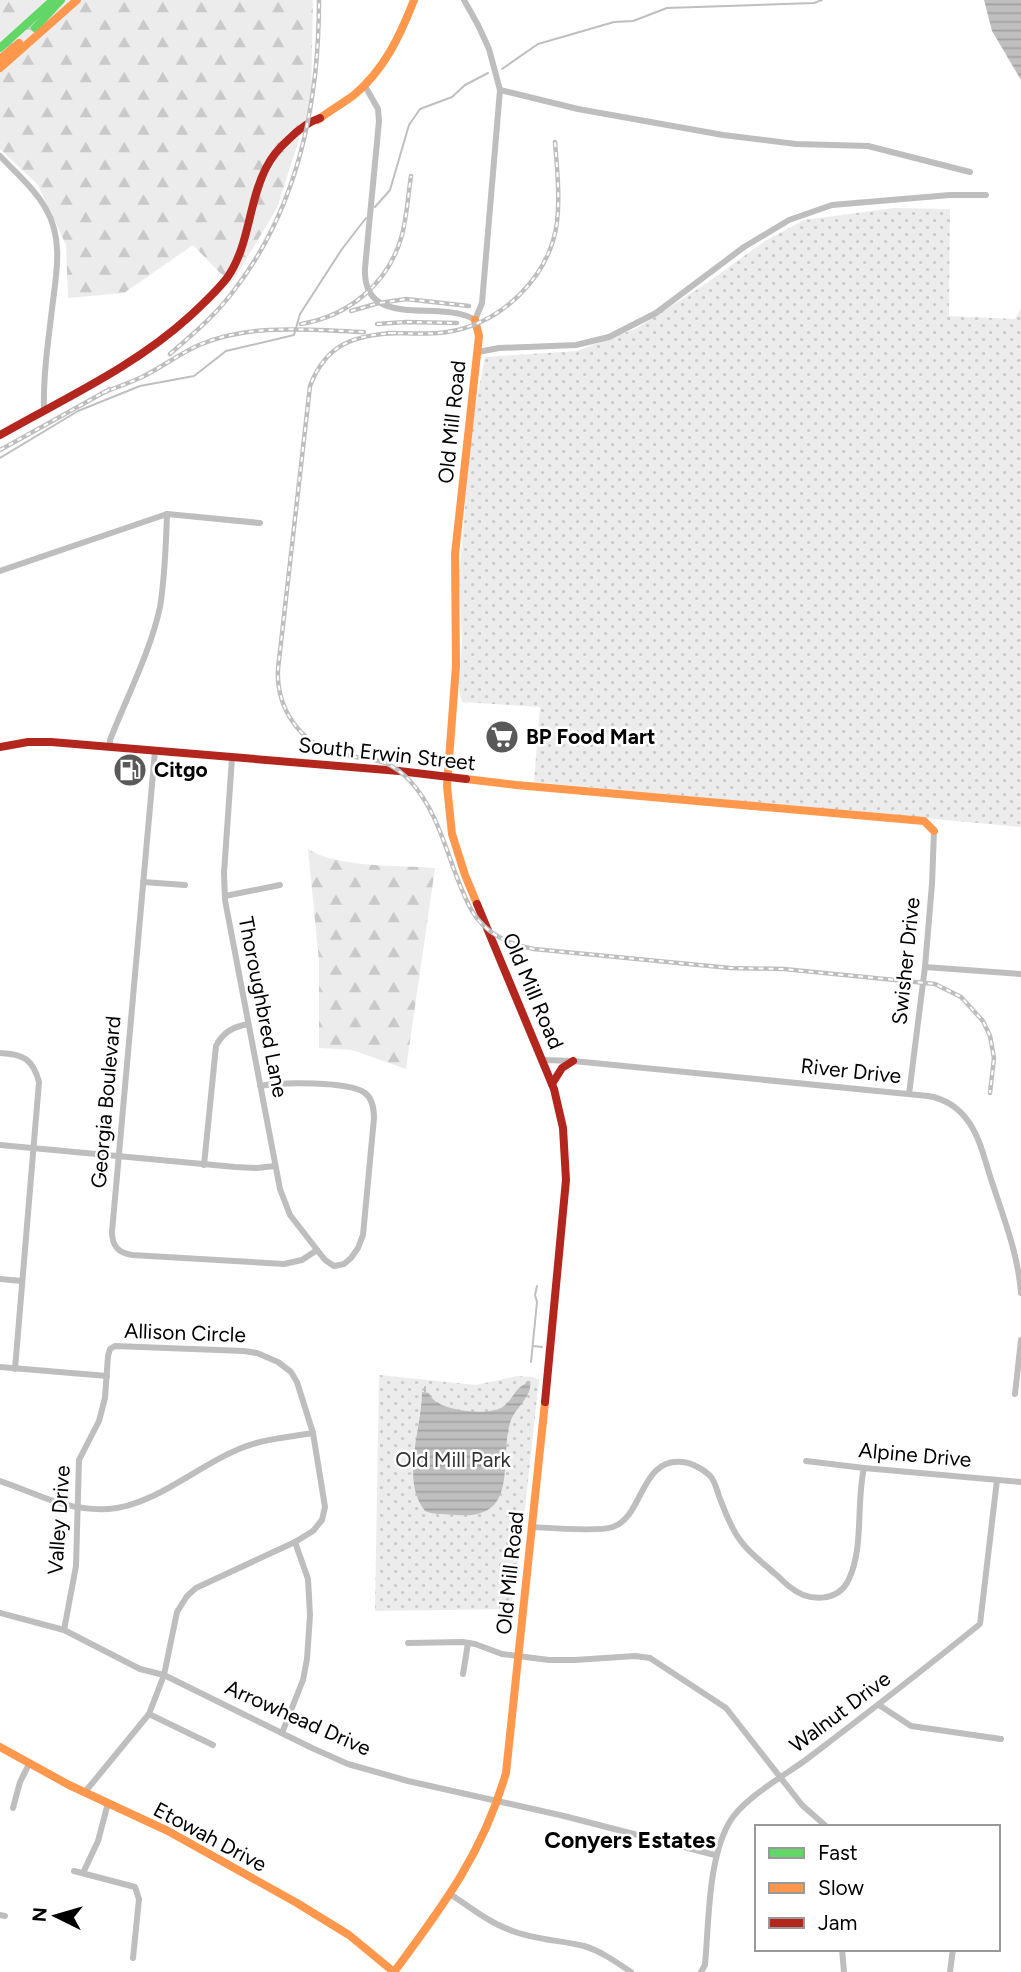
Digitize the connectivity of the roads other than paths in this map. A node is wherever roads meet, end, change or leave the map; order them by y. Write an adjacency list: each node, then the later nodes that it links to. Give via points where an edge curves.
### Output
1 (53, 0): 6 (street)
2 (61, 0): 7 (street)
3 (75, 0): 8 (street)
4 (414, 0): 9 (street, via 396,46)
5 (464, 0): 10 (street, via 489,49)
6 (0, 48)
7 (0, 59)
8 (0, 68)
9 (365, 86): 14 (street, via 379,121 365,273 369,291 388,308 451,312); 16 (street, via 283,143 270,159 260,178 241,253 212,295 142,357)
10 (500, 90): 12 (street, via 723,135 868,146); 14 (street, via 482,303)
11 (0, 156): 16 (street, via 46,208 58,246)
12 (970, 172)
13 (986, 195): 15 (street, via 832,205 789,220 744,247 656,313 609,337 576,345)
14 (475, 320): 15 (street, Old Mill Road)
15 (478, 352): 25 (street, Old Mill Road, via 455,554 456,666)
16 (44, 410): 17 (street)
17 (0, 435)
18 (167, 514): 19 (street); 20 (street); 22 (street, via 158,615)
19 (260, 523)
20 (0, 571)
21 (0, 747): 22 (street, South Erwin Street, via 43,742)
22 (110, 747): 23 (street, South Erwin Street)
23 (155, 751): 24 (street, South Erwin Street); 27 (street, Georgia Boulevard)
24 (232, 758): 25 (street, South Erwin Street); 30 (street, Thoroughbred Lane)
25 (447, 777): 26 (street, South Erwin Street, via 924,821); 35 (street, Old Mill Road, via 449,819 460,862)
26 (934, 831): 31 (street, Swisher Drive)
27 (143, 882): 28 (street); 42 (street, Georgia Boulevard)
28 (185, 885)
29 (280, 886): 30 (street)
30 (225, 896): 33 (street, Thoroughbred Lane)
31 (925, 967): 32 (street); 39 (street, Swisher Drive)
32 (1021, 974)
33 (248, 1024): 38 (street, Thoroughbred Lane); 43 (street, via 229,1030 216,1046)
34 (0, 1053): 41 (street, via 17,1054 35,1069 39,1082)
35 (543, 1060): 36 (street, River Drive); 37 (street, Old Mill Road)
36 (573, 1061): 37 (street); 39 (street, River Drive)
37 (552, 1084): 61 (street, Old Mill Road, via 563,1128 566,1180)
38 (260, 1086): 44 (street, Thoroughbred Lane); 45 (street, via 289,1082 351,1087 366,1094 373,1104 360,1244 349,1260 337,1266)
39 (909, 1094): 48 (street, River Drive, via 944,1099 973,1129 1013,1243)
40 (0, 1145): 41 (street)
41 (33, 1148): 42 (street); 47 (street)
42 (118, 1157): 43 (street); 45 (street, Georgia Boulevard, via 112,1236 122,1253 284,1264)
43 (204, 1164): 44 (street)
44 (275, 1166): 45 (street, Thoroughbred Lane, via 287,1211)
45 (317, 1250)
46 (0, 1279): 47 (street)
47 (22, 1281): 51 (street)
48 (1021, 1293)
49 (1021, 1340): 53 (street)
50 (0, 1367): 51 (street)
51 (15, 1369): 52 (street)
52 (107, 1376): 54 (street, Allison Circle, via 108,1356 115,1346 257,1353 291,1372); 60 (street, Valley Drive, via 99,1421 79,1460)
53 (1015, 1394)
54 (313, 1433): 60 (street, via 238,1449 143,1501 110,1509); 62 (street, Allison Circle, via 325,1507 313,1531)
55 (806, 1461): 56 (street, Alpine Drive)
56 (864, 1468): 57 (street, Alpine Drive); 61 (street, via 853,1568 844,1586 821,1598 790,1588 750,1552 731,1525 712,1478 683,1462 655,1471 631,1511 613,1527)
57 (997, 1480): 59 (street, Alpine Drive); 70 (street, Walnut Drive, via 980,1624)
58 (0, 1481): 60 (street)
59 (1021, 1482)
60 (78, 1508): 64 (street, Valley Drive, via 76,1566)
61 (533, 1527): 67 (street, Old Mill Road)
62 (295, 1542): 69 (street, Allison Circle, via 187,1596 177,1612); 72 (street, via 308,1579 307,1659)
63 (0, 1614): 64 (street, Arrowhead Drive)
64 (64, 1630): 69 (street, Arrowhead Drive, via 140,1669)
65 (408, 1643): 66 (street)
66 (468, 1643): 67 (street); 68 (street)
67 (518, 1656): 77 (street, via 650,1658 726,1707); 79 (street, Old Mill Road, via 509,1760)
68 (463, 1674)
69 (164, 1675): 71 (street, Allison Circle); 72 (street, Arrowhead Drive)
70 (879, 1704): 73 (street, via 911,1726); 77 (street, Walnut Drive)
71 (149, 1714): 74 (street); 78 (street, Allison Circle)
72 (282, 1732): 79 (street, Arrowhead Drive, via 348,1764)
73 (1002, 1739)
74 (214, 1745)
75 (0, 1747): 76 (street, Etowah Drive)
76 (29, 1764): 78 (street, Etowah Drive); 81 (street)
77 (782, 1778): 82 (street); 83 (street, Walnut Drive, via 755,1794 729,1821)
78 (85, 1792): 80 (street, Etowah Drive)
79 (499, 1802): 83 (street, Arrowhead Drive); 86 (street, Old Mill Road, via 483,1840)
80 (108, 1803): 85 (street); 90 (street, Etowah Drive, via 323,1919)
81 (13, 1808)
82 (825, 1825)
83 (715, 1855): 92 (street, Walnut Drive)
84 (74, 1871): 85 (street)
85 (83, 1873): 89 (street, via 135,1887 139,1899)
86 (450, 1894): 90 (street, Old Mill Road); 91 (street, via 512,1931 584,1946)
87 (842, 1951): 93 (street)
88 (953, 1951): 94 (street)
89 (133, 1958)
90 (394, 1972)
91 (631, 1972)
92 (701, 1972)
93 (844, 1972)
94 (950, 1972)

